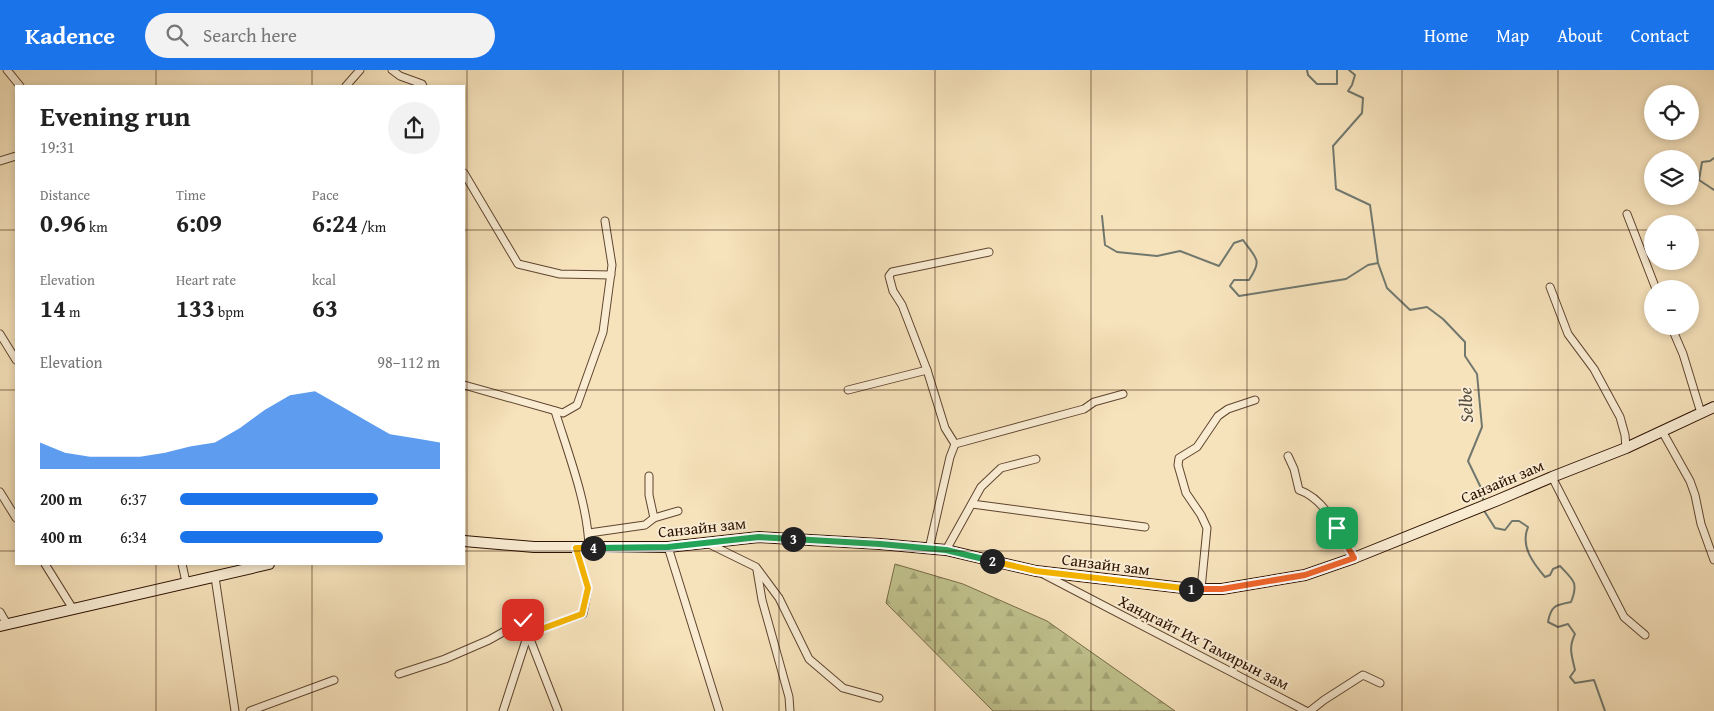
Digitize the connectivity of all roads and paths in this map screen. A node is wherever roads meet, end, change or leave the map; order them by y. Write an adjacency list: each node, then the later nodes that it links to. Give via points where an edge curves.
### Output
1 (7, 70): 4 (street)
2 (360, 70): 5 (street)
3 (392, 70): 6 (street)
4 (19, 85)
5 (347, 85)
6 (422, 85)
7 (15, 156): 8 (street)
8 (0, 160)
9 (465, 175): 13 (street, via 518,264 560,274)
10 (1627, 214): 14 (street)
11 (605, 221): 13 (street)
12 (989, 252): 19 (street, via 892,272 889,276)
13 (611, 275): 25 (street, via 603,332 581,397 568,412)
14 (1653, 280)
15 (1550, 287): 29 (street, via 1568,334 1594,369 1620,417)
16 (0, 334): 18 (street)
17 (1675, 335): 26 (street)
18 (15, 358)
19 (927, 370): 21 (street); 28 (street, via 945,428)
20 (465, 385): 25 (street)
21 (848, 390)
22 (1123, 394): 28 (street, via 1094,402 1084,409)
23 (1255, 400): 57 (street, via 1218,416 1197,447 1179,458 1186,493 1207,528)
24 (1714, 406): 26 (main road, Санзайн зам)
25 (555, 411): 40 (street, via 575,474)
26 (1701, 413): 27 (main road, Санзайн зам)
27 (1662, 432): 29 (main road, Санзайн зам); 49 (street, via 1690,481)
28 (954, 444): 46 (street)
29 (1626, 448): 33 (main road, Санзайн зам)
30 (1288, 456): 48 (street, via 1299,490 1318,501)
31 (1036, 459): 35 (street, via 1001,468 981,487)
32 (649, 476): 38 (street)
33 (1552, 477): 48 (main road, Санзайн зам); 62 (street, via 1624,617)
34 (0, 492): 37 (street)
35 (972, 504): 39 (street); 47 (street)
36 (678, 511): 38 (street)
37 (15, 516)
38 (654, 518): 40 (street, via 645,525)
39 (1145, 527)
40 (588, 533): 45 (street)
41 (465, 541): 44 (main road, Санзайн зам)
42 (707, 543): 43 (main road, Санзайн зам); 46 (main road, Санзайн зам, via 759,537); 53 (street)
43 (668, 547): 45 (main road, Санзайн зам); 71 (street)
44 (576, 548): 45 (main road, Санзайн зам); 61 (street, via 588,588 582,614)
45 (589, 548)
46 (929, 549): 47 (main road, Санзайн зам)
47 (946, 550): 54 (main road, Санзайн зам)
48 (1354, 558): 57 (main road, Санзайн зам, via 1305,575 1222,589)
49 (1714, 560)
50 (46, 565): 58 (street)
51 (182, 565): 56 (street)
52 (264, 565): 55 (main road)
53 (756, 567): 66 (street, via 779,598 809,659 843,688); 72 (street)
54 (1036, 571): 57 (main road, Санзайн зам); 73 (street, Хандгайт Их Тамирын зам)
55 (215, 576): 56 (main road); 67 (street)
56 (186, 582): 58 (main road)
57 (1201, 589)
58 (72, 609): 60 (main road)
59 (0, 612): 60 (street)
60 (3, 625)
61 (528, 634): 63 (street, via 523,620 489,640); 69 (street); 70 (street)
62 (1644, 634)
63 (399, 674)
64 (334, 680): 68 (street)
65 (1380, 683): 74 (street, via 1363,675)
66 (879, 698)
67 (235, 711)
68 (250, 711)
69 (503, 711)
70 (558, 711)
71 (719, 711)
72 (790, 711)
73 (1306, 711)
74 (1310, 711)

